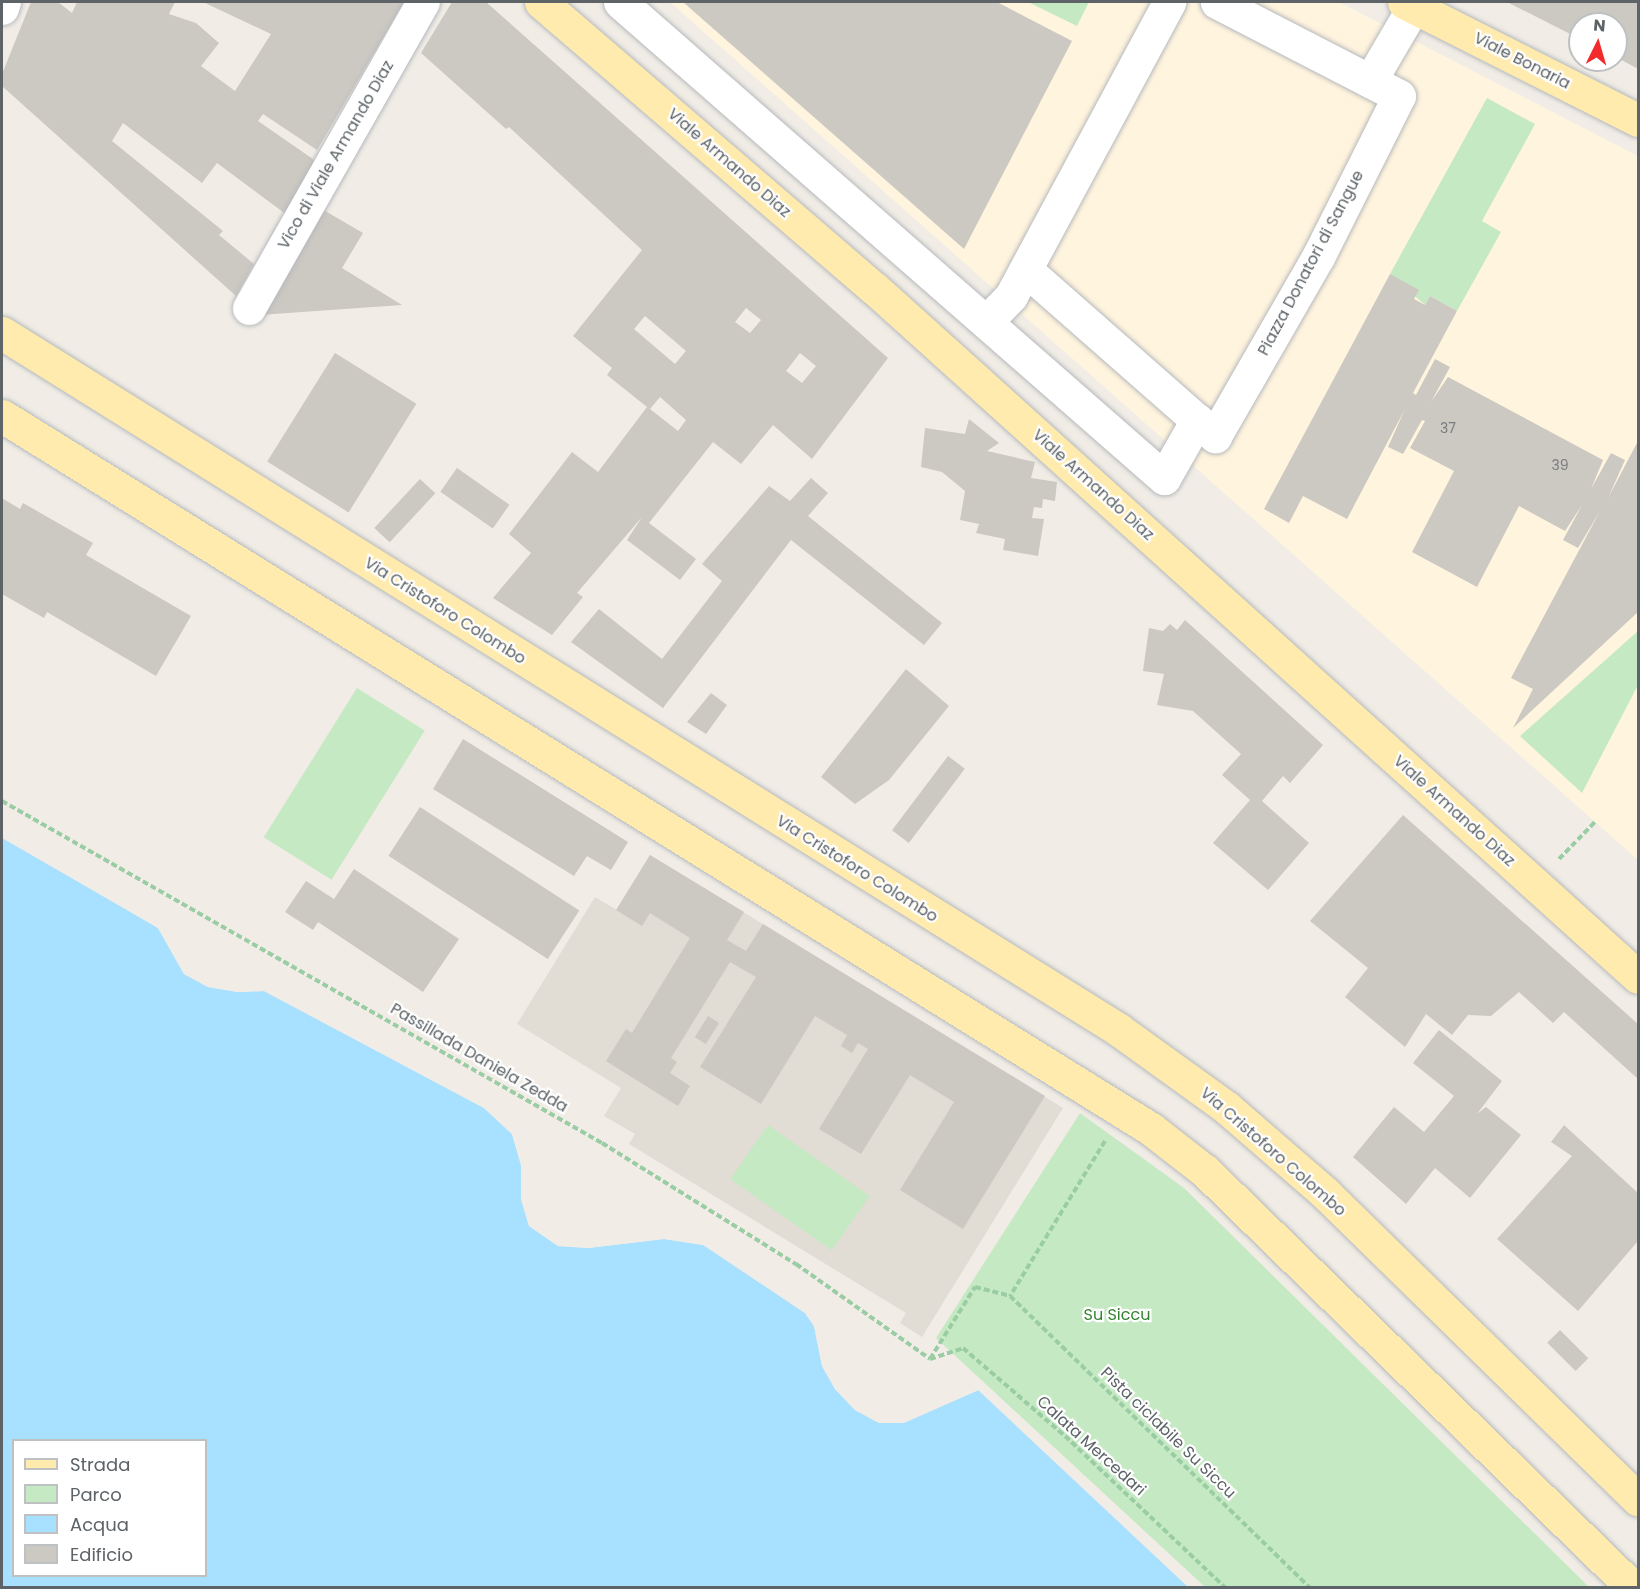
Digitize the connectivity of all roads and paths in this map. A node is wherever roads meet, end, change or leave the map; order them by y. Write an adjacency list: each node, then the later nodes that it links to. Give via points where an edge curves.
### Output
1 (4, 2): 8 (street)
2 (423, 2): 12 (street, Vico di Viale Armando Diaz)
3 (542, 2): 18 (main road, Viale Armando Diaz, via 875,288)
4 (620, 2): 13 (street, via 953,289)
5 (1169, 2): 11 (street)
6 (1217, 2): 9 (street, Piazza Donatori di Sangue)
7 (1409, 4): 9 (street); 10 (main road, Viale Bonaria)
8 (2, 8)
9 (1370, 81): 16 (street, Piazza Donatori di Sangue, via 1399,96 1318,257 1215,436)
10 (1638, 120)
11 (1026, 270): 13 (street, via 1011,296); 16 (street, Piazza Donatori di Sangue)
12 (249, 308)
13 (986, 322): 16 (street, via 1164,478)
14 (2, 333): 22 (main road, Via Cristoforo Colombo, via 1119,1030 1227,1108 1325,1193)
15 (2, 417): 19 (main road)
16 (1197, 420)
17 (2, 801): 21 (path, Passillada Daniela Zedda, via 602,1143 796,1264)
18 (1638, 977)
19 (1124, 1110): 20 (path); 25 (main road, via 1205,1171)
20 (1010, 1296): 21 (path, Pista ciclabile Su Siccu, via 975,1287); 24 (path, Pista ciclabile Su Siccu)
21 (930, 1359): 23 (path, Calata Mercedari, via 963,1348 1065,1436)
22 (1638, 1500)
23 (1226, 1587)
24 (1310, 1587)
25 (1633, 1587)

